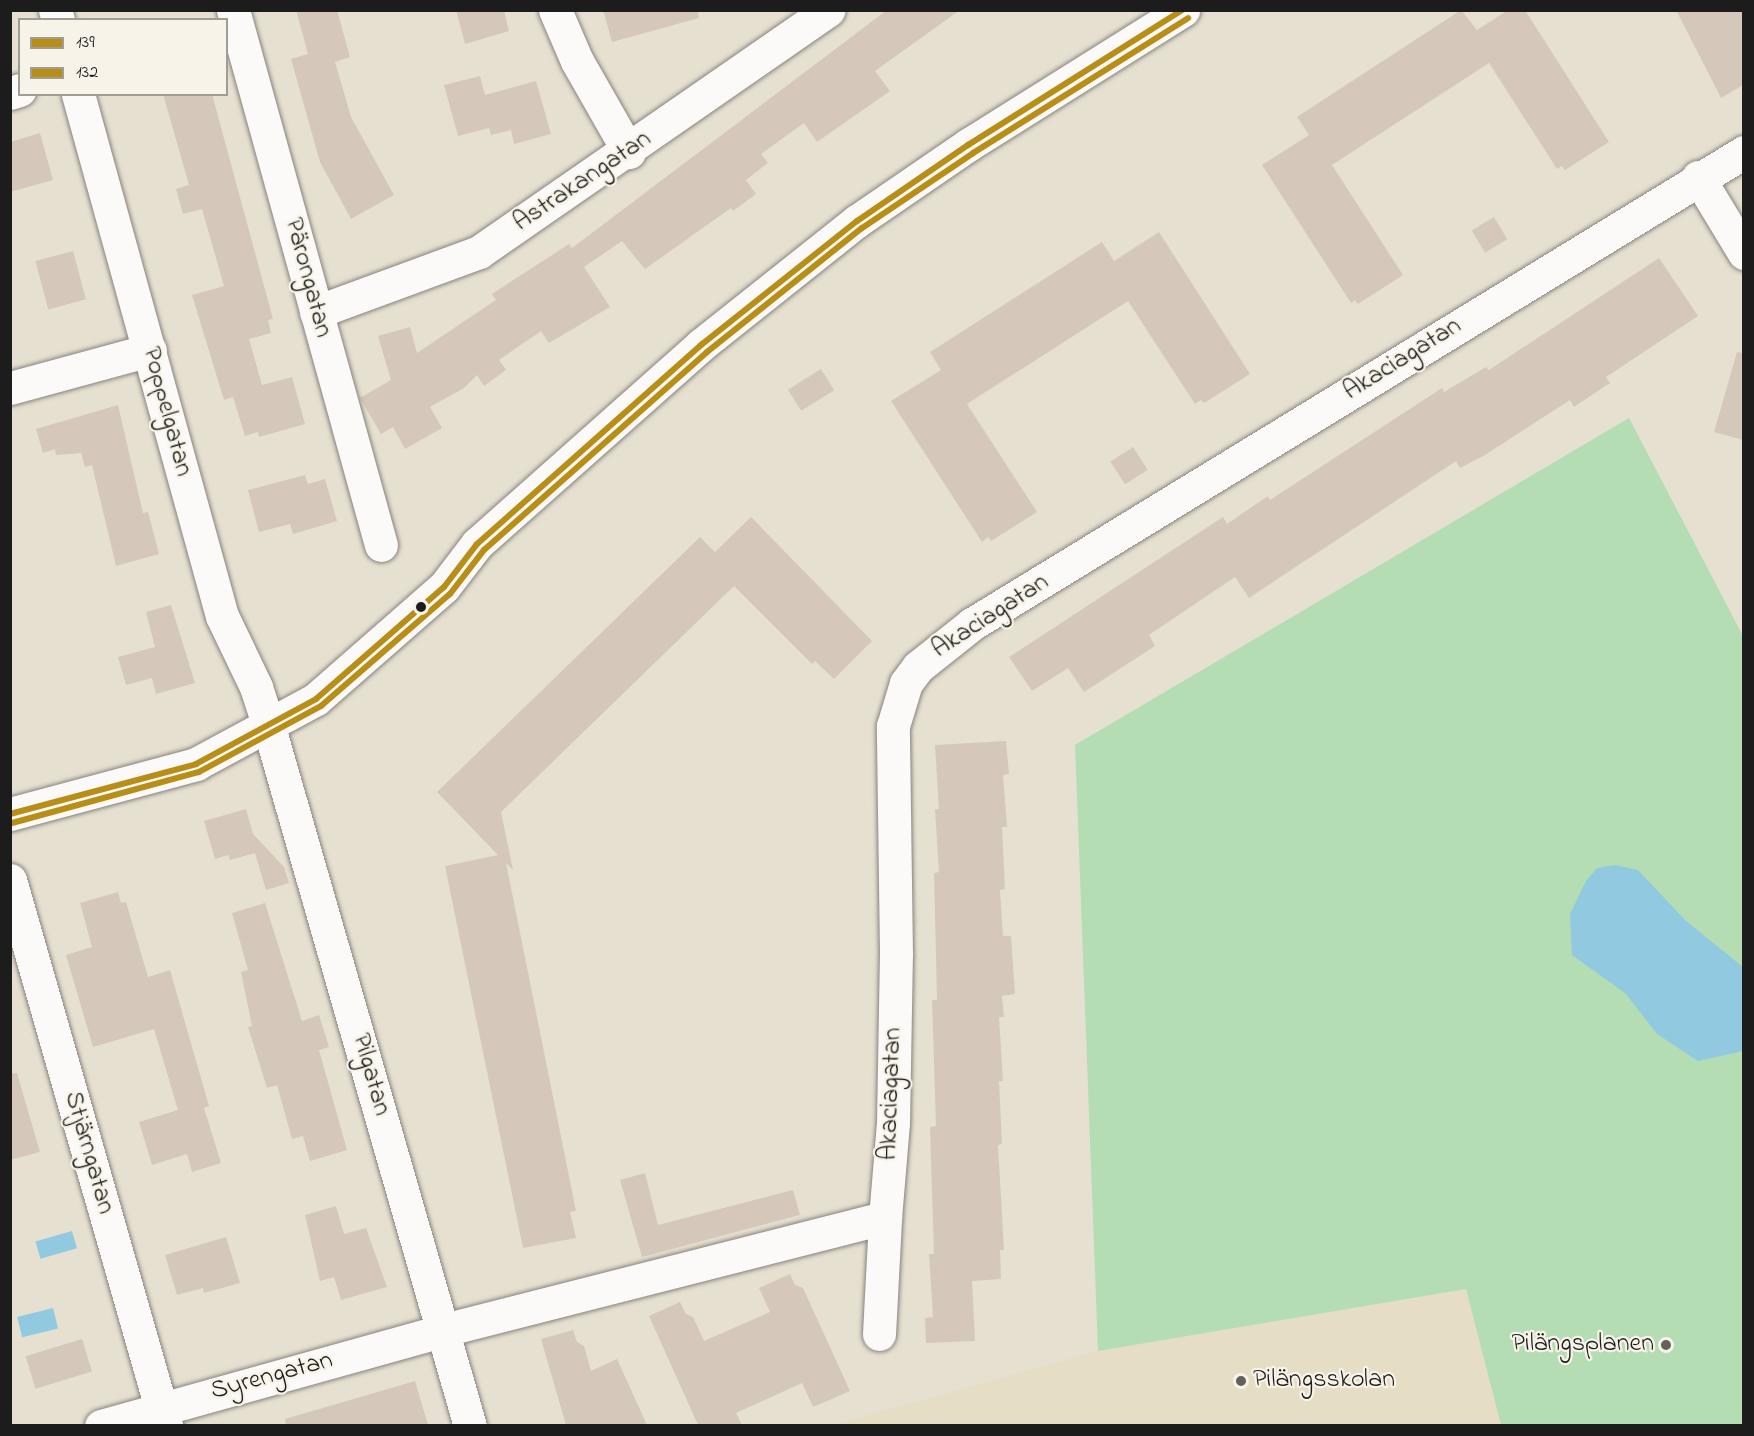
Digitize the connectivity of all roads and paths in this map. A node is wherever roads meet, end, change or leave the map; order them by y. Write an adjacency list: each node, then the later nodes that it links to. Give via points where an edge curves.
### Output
1 (233, 10): 10 (street, Pärongatan)
2 (555, 10): 6 (street, via 577,61)
3 (828, 10): 6 (street, Astrakangatan)
4 (1183, 10): 14 (street, via 968,145 856,221 701,345 477,544 427,573 302,685)
5 (79, 96): 11 (street, Poppelgatan)
6 (629, 152): 10 (street, Astrakangatan, via 479,252)
7 (1743, 152): 8 (street, Akaciagatan)
8 (1698, 177): 9 (street); 17 (street, Akaciagatan, via 972,624 918,667 906,683 893,726 896,954 893,1123)
9 (1743, 253)
10 (316, 312): 13 (street, Pärongatan)
11 (150, 350): 12 (street); 14 (street, Poppelgatan, via 222,616 256,687)
12 (10, 388)
13 (381, 544)
14 (268, 724): 15 (street, via 196,764); 18 (street, Pilgatan)
15 (10, 813)
16 (10, 880): 20 (street, Stjärngatan)
17 (885, 1218): 18 (street); 19 (street, Akaciagatan)
18 (444, 1330): 20 (street, Syrengatan); 22 (street, Pilgatan)
19 (879, 1334)
20 (163, 1417): 21 (street, Syrengatan)
21 (101, 1425)
22 (470, 1425)

